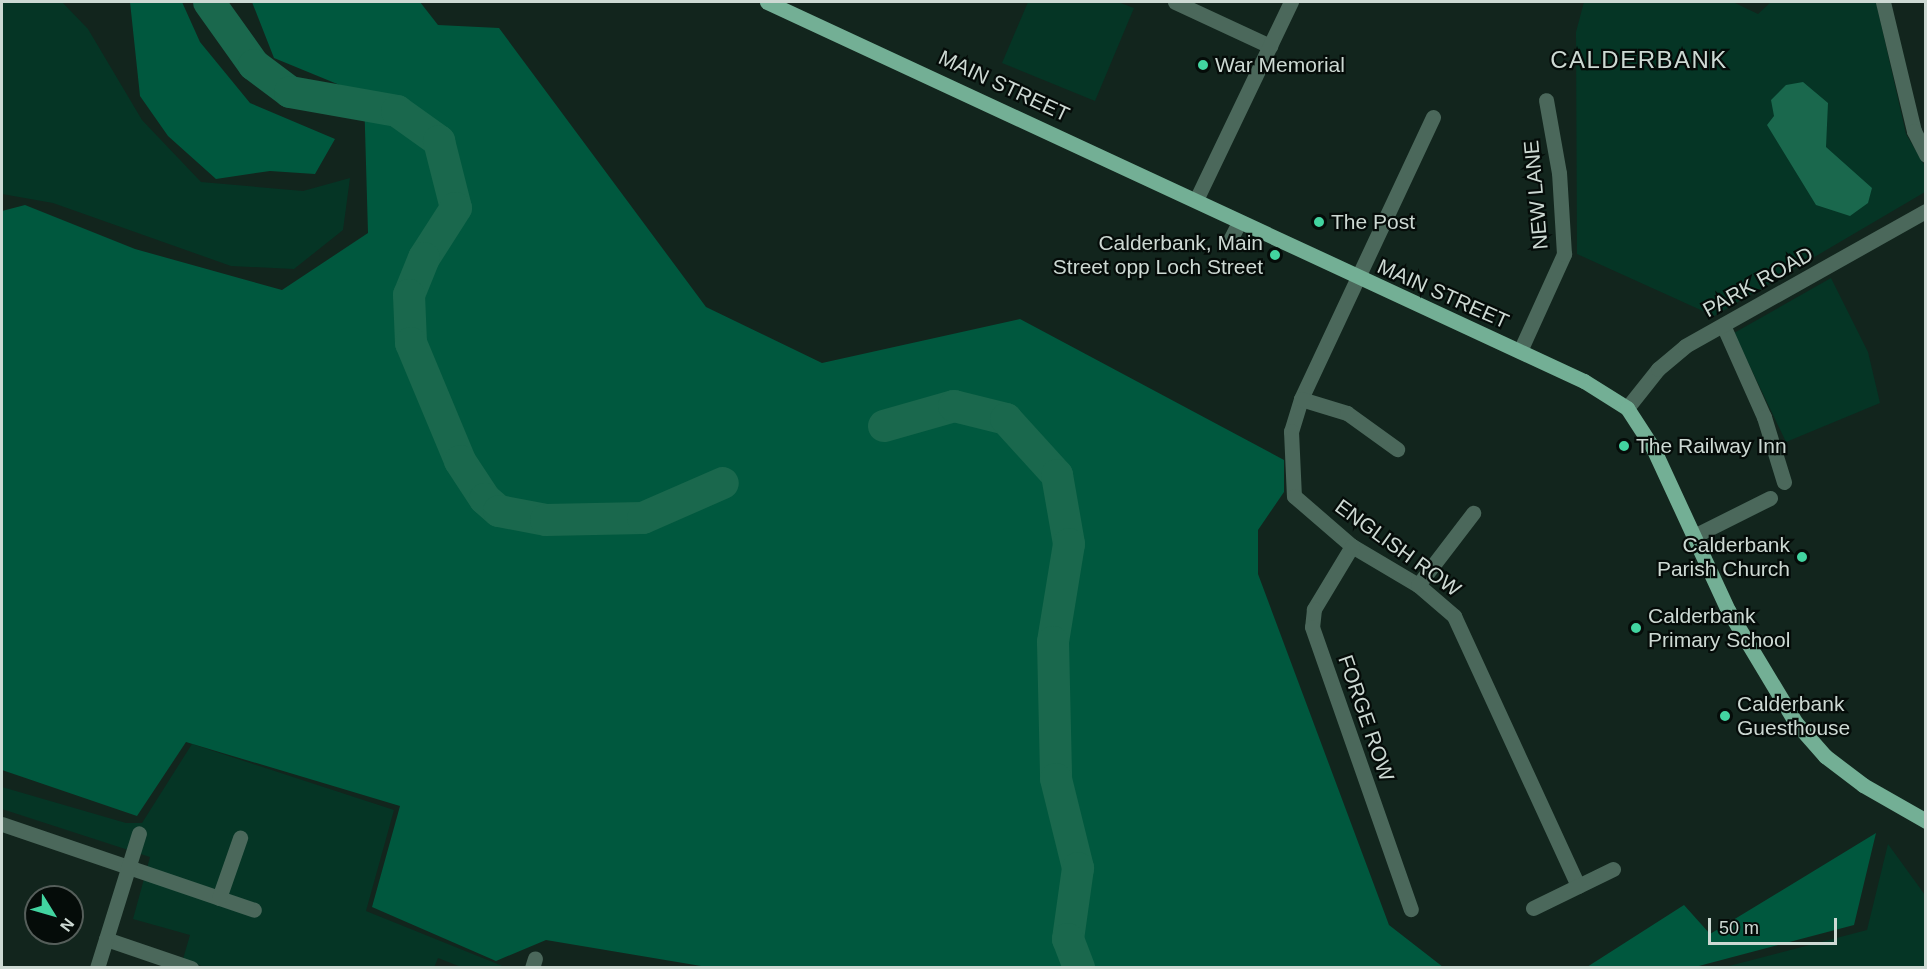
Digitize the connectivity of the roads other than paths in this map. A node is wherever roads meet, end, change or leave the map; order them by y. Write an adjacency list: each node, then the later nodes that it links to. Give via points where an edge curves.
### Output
1 (767, 2): 9 (main road, MAIN STREET)
2 (1175, 2): 5 (street)
3 (1291, 2): 5 (street)
4 (1884, 2): 8 (street, via 1914,131)
5 (1270, 46): 9 (street)
6 (1546, 100): 15 (street, NEW LANE, via 1559,173 1564,254)
7 (1433, 117): 13 (street, ENGLISH ROW)
8 (1926, 154)
9 (1196, 200): 11 (main road, MAIN STREET)
10 (1926, 211): 14 (street, PARK ROAD)
11 (1239, 222): 12 (street); 13 (main road, MAIN STREET)
12 (1228, 242)
13 (1356, 278): 15 (main road, MAIN STREET); 16 (street, ENGLISH ROW)
14 (1723, 326): 17 (street, PARK ROAD, via 1658,369); 19 (street, via 1764,417)
15 (1520, 351): 17 (main road, MAIN STREET, via 1584,381)
16 (1301, 399): 18 (street, via 1347,413); 23 (street, ENGLISH ROW, via 1291,431 1294,496)
17 (1627, 408): 22 (main road, MAIN STREET, via 1653,448)
18 (1397, 449)
19 (1784, 482)
20 (1770, 498): 22 (street)
21 (1473, 513): 24 (street)
22 (1694, 536): 25 (main road, MAIN STREET, via 1728,610 1796,723 1825,756 1863,785)
23 (1352, 546): 24 (street, ENGLISH ROW); 34 (street, FORGE ROW, via 1314,609 1312,627)
24 (1418, 585): 31 (street, ENGLISH ROW, via 1454,616)
25 (1926, 821)
26 (2, 824): 29 (street)
27 (139, 833): 29 (street)
28 (240, 838): 32 (street)
29 (128, 868): 32 (street); 36 (street)
30 (1613, 868): 31 (street)
31 (1578, 885): 33 (street)
32 (219, 898): 35 (street)
33 (1533, 908)
34 (1412, 909)
35 (254, 910)
36 (106, 939): 37 (street); 38 (street)
37 (97, 968)
38 (191, 968)

